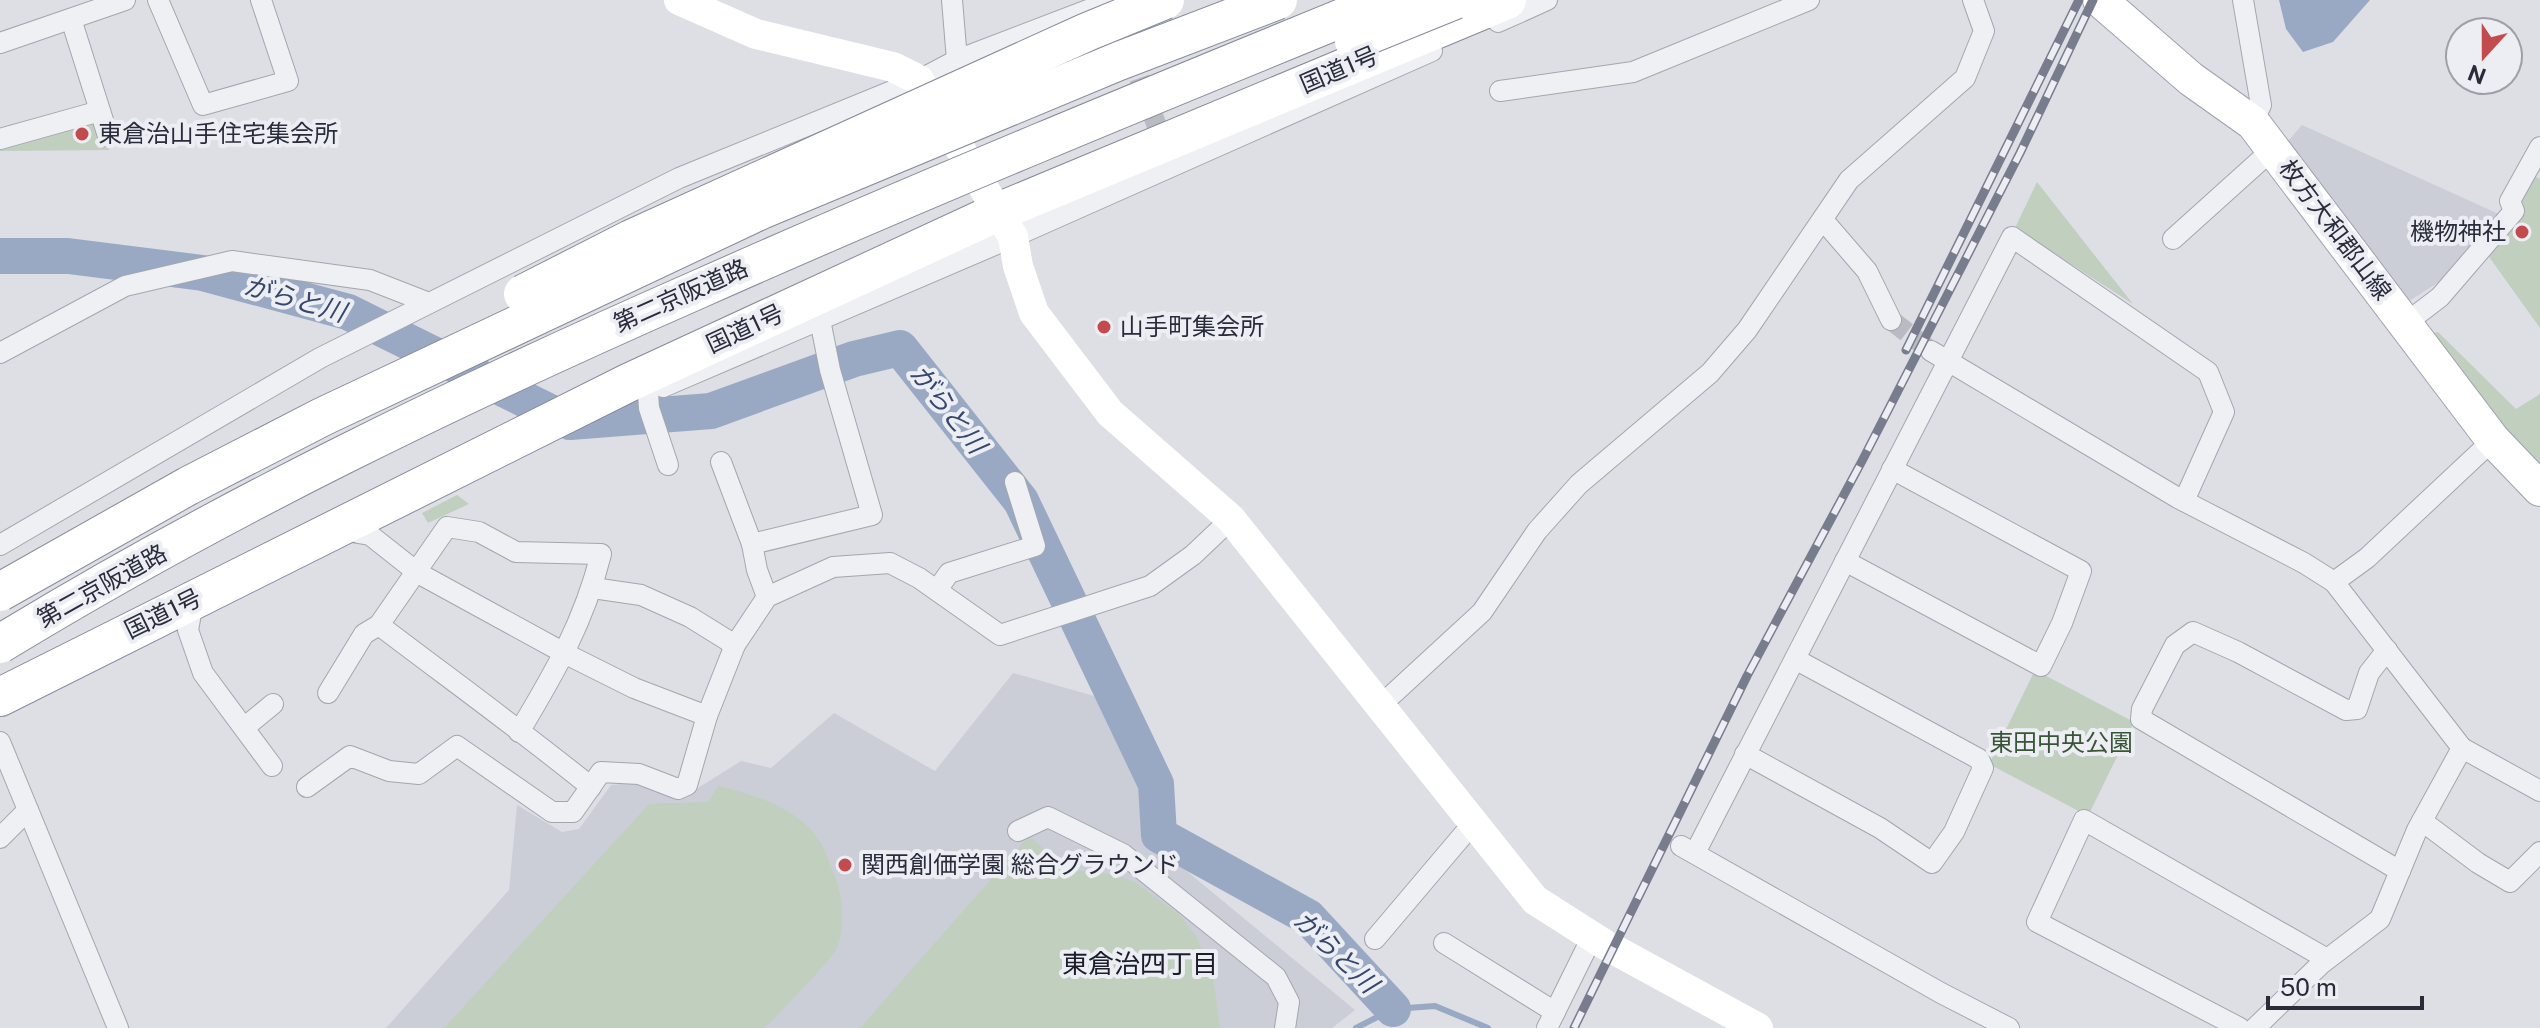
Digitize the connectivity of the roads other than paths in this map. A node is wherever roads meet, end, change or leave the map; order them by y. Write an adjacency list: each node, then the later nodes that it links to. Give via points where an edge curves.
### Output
1 (125, 0): 18 (street)
2 (158, 0): 3 (street, via 203,105 288,81)
3 (261, 0)
4 (679, 0): 21 (street, via 756,34 879,63)
5 (952, 0): 20 (street)
6 (1112, 0): 20 (street)
7 (1165, 0): 54 (highway, bridge, via 631,239 212,451)
8 (1222, 0): 26 (highway, bridge, via 1105,42)
9 (1278, 0): 26 (highway, 第二京阪道路, bridge)
10 (1386, 0): 33 (highway, 第二京阪道路, bridge)
11 (1455, 0): 33 (highway, bridge, via 954,201)
12 (1507, 0): 31 (highway, 国道1号)
13 (1547, 0): 31 (street)
14 (1809, 0): 22 (street, via 1633,72)
15 (1973, 0): 30 (street, via 1984,31 1965,78 1849,180)
16 (2243, 0): 25 (street)
17 (2106, 4): 25 (main road, 枚方大和郡山線)
18 (71, 19): 19 (street); 23 (street)
19 (0, 43)
20 (957, 60): 21 (street)
21 (919, 80): 31 (street); 34 (street, via 679,178)
22 (1500, 91)
23 (100, 111): 24 (street); 27 (street)
24 (108, 136)
25 (2263, 136): 32 (street); 37 (main road, 枚方大和郡山線)
26 (937, 137): 58 (highway, 第二京阪道路, bridge, via 761,210 322,417)
27 (0, 139)
28 (2540, 147): 29 (street)
29 (2534, 168): 37 (street, via 2510,201 2514,211 2440,297)
30 (1823, 220): 36 (street, via 1867,271); 70 (street, via 1747,330 1710,373 1579,484 1537,531 1482,612)
31 (1005, 224): 35 (street); 40 (highway, 国道1号); 48 (street, via 1034,313 1110,413)
32 (2173, 239)
33 (778, 253): 62 (highway, 第二京阪道路, bridge, via 538,360 344,456)
34 (429, 303): 38 (street, via 370,280 232,261 125,286); 51 (street, via 320,358)
35 (820, 320): 40 (street); 50 (street, via 872,515)
36 (1891, 320)
37 (2406, 323): 41 (main road, 枚方大和郡山線)
38 (0, 353)
39 (1940, 356): 44 (street); 47 (street); 47 (street, via 2012,237 2208,372 2224,412)
40 (638, 388): 43 (street); 49 (street); 68 (highway, 国道1号, via 491,451)
41 (2493, 440): 46 (main road, 枚方大和郡山線); 55 (street, via 2367,558)
42 (721, 462): 50 (street)
43 (668, 465)
44 (1892, 469): 52 (street); 52 (street, via 2081,571 2041,666)
45 (1015, 482): 57 (street, via 1035,546 949,573)
46 (2540, 489)
47 (2184, 501): 55 (street)
48 (1231, 519): 57 (street, via 1150,586 1000,635); 70 (street)
49 (358, 533): 53 (street, via 370,535); 60 (street)
50 (752, 544): 59 (street)
51 (0, 545)
52 (1845, 561): 66 (street)
53 (418, 573): 56 (street, via 447,527 479,532 516,552 601,554); 61 (street); 65 (street)
54 (0, 576)
55 (2334, 582): 64 (street)
56 (593, 588): 63 (street, via 641,595); 65 (street)
57 (937, 590): 59 (street, via 890,563 833,567)
58 (0, 592)
59 (767, 597): 63 (street)
60 (191, 614): 71 (street); 73 (street, via 188,630 203,673)
61 (379, 625): 67 (street, via 364,634); 74 (street)
62 (0, 644)
63 (735, 645): 72 (street)
64 (2387, 650): 76 (street); 88 (street, via 2369,673 2357,709 2346,710 2193,632 2175,645 2141,719)
65 (566, 654): 72 (street); 74 (street)
66 (1795, 659): 77 (street); 77 (street, via 1979,759 1983,768 1954,832 1932,863 1880,828)
67 (328, 693)
68 (0, 697)
69 (273, 704): 73 (street)
70 (1381, 705): 84 (street)
71 (0, 707)
72 (707, 716): 80 (street, via 687,785 678,789 639,774 601,772)
73 (245, 727): 78 (street)
74 (519, 732): 80 (street)
75 (0, 742): 82 (street)
76 (2462, 748): 81 (street); 83 (street)
77 (1745, 754): 97 (street, via 1688,850)
78 (272, 766)
79 (307, 787): 80 (street, via 350,756 389,771 419,774 457,746 552,812 573,812)
80 (591, 787)
81 (2540, 791)
82 (28, 810): 86 (street); 94 (street)
83 (2422, 821): 87 (street, via 2510,882); 88 (street)
84 (1474, 822): 89 (street, via 1535,900); 90 (street)
85 (1018, 831): 95 (street, via 1048,817 1123,854 1276,977 1289,1002)
86 (0, 838)
87 (2540, 852)
88 (2400, 871): 92 (street, via 2380,919)
89 (1593, 935): 93 (street); 96 (street)
90 (1375, 939)
91 (1444, 943): 93 (street)
92 (2327, 959): 98 (street, via 2084,820 2037,922); 99 (street)
93 (1551, 1020)
94 (118, 1028)
95 (1285, 1028)
96 (1758, 1028)
97 (2009, 1028)
98 (2240, 1028)
99 (2255, 1028)

